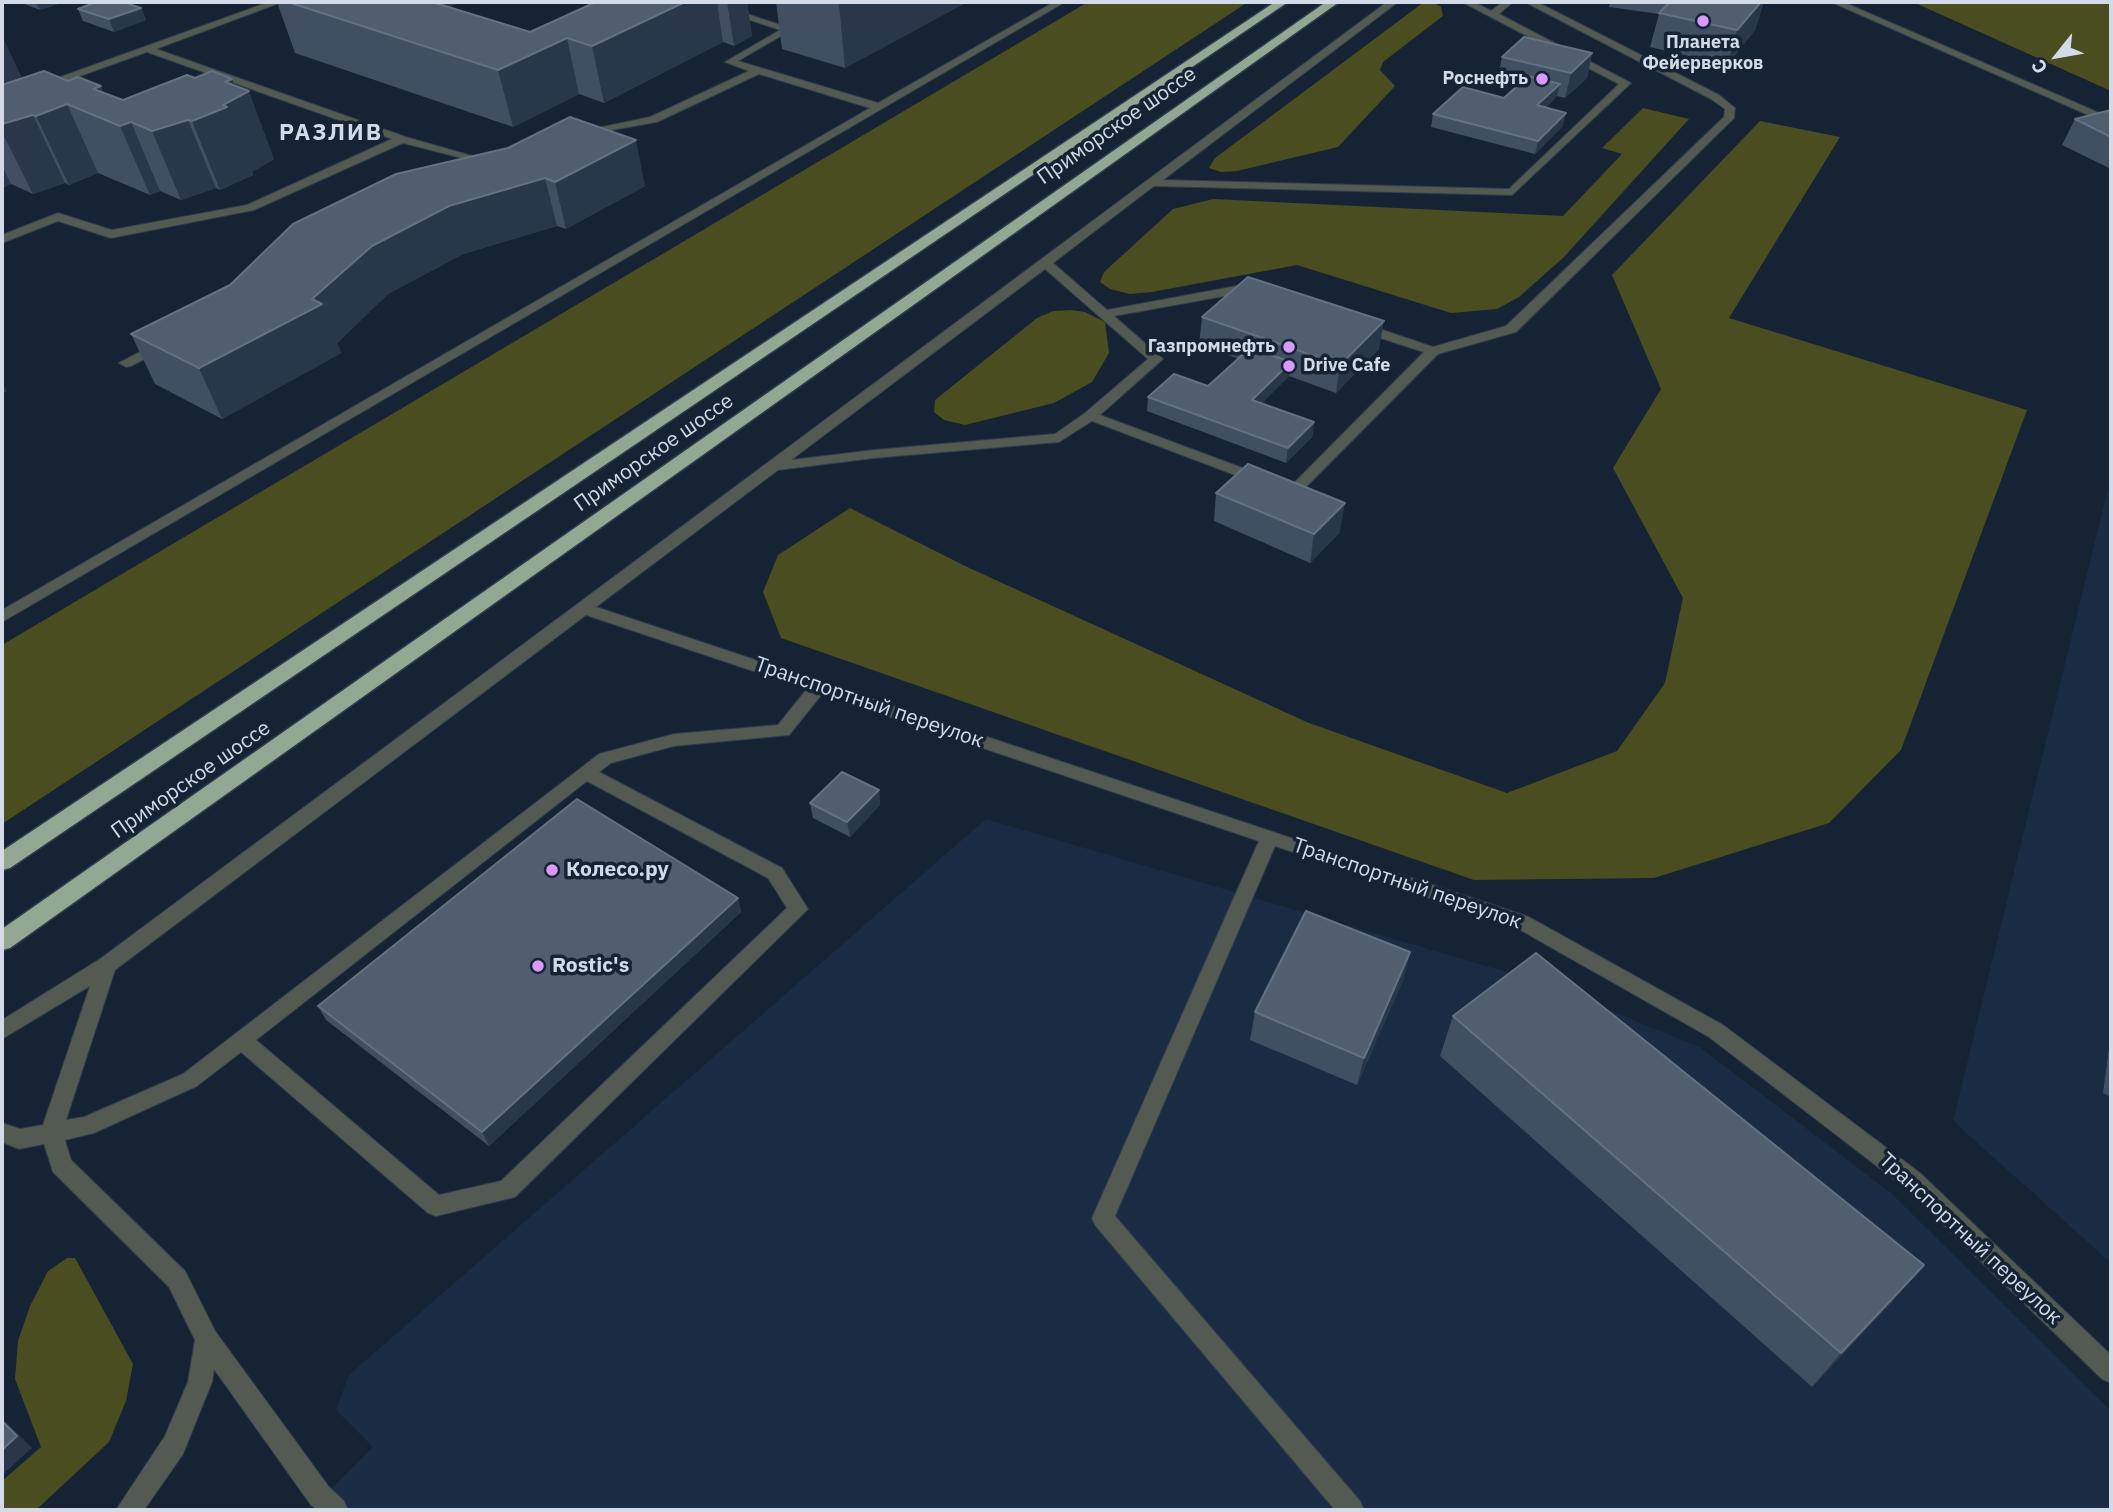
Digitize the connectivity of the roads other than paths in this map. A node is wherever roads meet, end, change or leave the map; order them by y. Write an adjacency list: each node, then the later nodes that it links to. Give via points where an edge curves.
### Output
1 (277, 2): 12 (street)
2 (701, 2): 13 (street, via 788,29 730,62)
3 (1060, 2): 17 (street)
4 (1282, 2): 38 (highway, Приморское шоссе)
5 (1333, 2): 39 (highway, Приморское шоссе)
6 (1393, 2): 22 (street)
7 (1467, 2): 11 (street)
8 (1508, 2): 11 (street)
9 (1530, 2): 29 (street, via 1715,97 1730,108 1729,118 1511,329)
10 (1836, 2): 18 (street)
11 (1492, 15): 22 (street, via 1626,83 1512,192)
12 (147, 49): 14 (street); 16 (street)
13 (758, 71): 17 (street); 19 (street, via 653,120)
14 (271, 93): 15 (street); 20 (street)
15 (259, 97)
16 (2, 101)
17 (879, 107): 34 (street)
18 (2111, 122)
19 (571, 136)
20 (402, 139): 21 (street, via 496,162); 23 (street, via 250,208 111,234 58,217)
21 (466, 173)
22 (1153, 183): 24 (street)
23 (2, 239)
24 (1046, 263): 26 (street); 32 (street)
25 (1267, 297): 26 (street, via 1242,289)
26 (1104, 314): 31 (street, via 1156,359)
27 (1344, 322): 29 (street)
28 (170, 340): 30 (street)
29 (1433, 351): 31 (street, via 1293,492)
30 (126, 363)
31 (1090, 416): 32 (street, via 1059,438)
32 (776, 466): 33 (street)
33 (586, 609): 35 (street, Транспортный переулок); 40 (street)
34 (2, 617)
35 (819, 686): 36 (street, via 783,731 674,740 605,758); 37 (street, Транспортный переулок)
36 (586, 773): 42 (street); 42 (street, via 775,873 798,909 507,1190 436,1206)
37 (1269, 838): 46 (street, Транспортный переулок, via 1522,922 1716,1031 1912,1180); 49 (street, via 1103,1217)
38 (2, 862)
39 (2, 941)
40 (107, 965): 41 (street); 43 (street)
41 (2, 1030)
42 (242, 1040): 43 (street, via 190,1080 86,1126)
43 (52, 1131): 44 (street, via 19,1139); 45 (street, via 61,1165 177,1279)
44 (2, 1132)
45 (208, 1339): 47 (street, via 200,1382 174,1446); 48 (street, via 320,1496)
46 (2111, 1371)
47 (129, 1510)
48 (335, 1510)
49 (1351, 1510)

